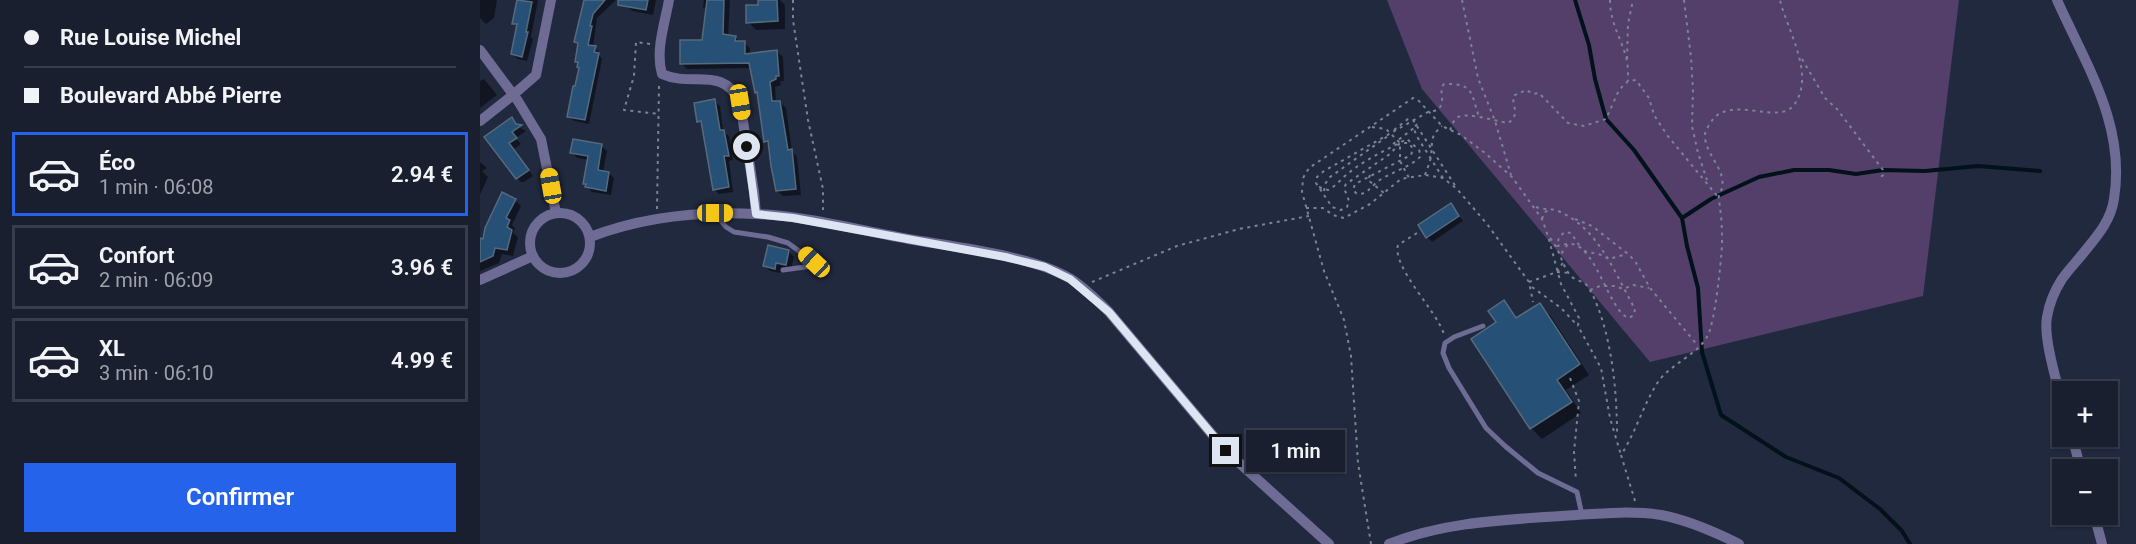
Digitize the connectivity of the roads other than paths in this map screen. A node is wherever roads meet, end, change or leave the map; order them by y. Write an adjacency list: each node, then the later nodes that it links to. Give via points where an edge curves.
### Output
1 (551, 0): 5 (street, via 536,75)
2 (669, 0): 9 (street, via 661,46 662,74 672,79 716,80 735,91 740,102)
3 (2057, 0): 15 (street, via 2104,101 2115,141 2116,171 2114,201 2107,221 2062,280 2047,319)
4 (480, 50): 5 (street)
5 (513, 95): 6 (street); 7 (street, via 541,140)
6 (480, 121)
7 (556, 213): 10 (street, via 574,216 587,228); 11 (street, via 534,229)
8 (715, 213): 9 (street); 10 (street, via 657,219); 12 (lane, via 734,232 788,243 814,262 812,266)
9 (756, 214): 18 (street, via 1026,261 1059,273 1102,304 1226,451)
10 (590, 237): 11 (street, via 588,256 574,270 556,273)
11 (533, 256): 13 (street)
12 (783, 270)
13 (480, 280)
14 (1483, 326): 16 (lane, via 1445,343 1443,352 1449,368 1486,428 1538,474 1577,492)
15 (2057, 381)
16 (1582, 514): 19 (street, via 1452,526); 20 (street, via 1664,515)
17 (2097, 525): 21 (street)
18 (1329, 544)
19 (1389, 544)
20 (1739, 544)
21 (2102, 544)

